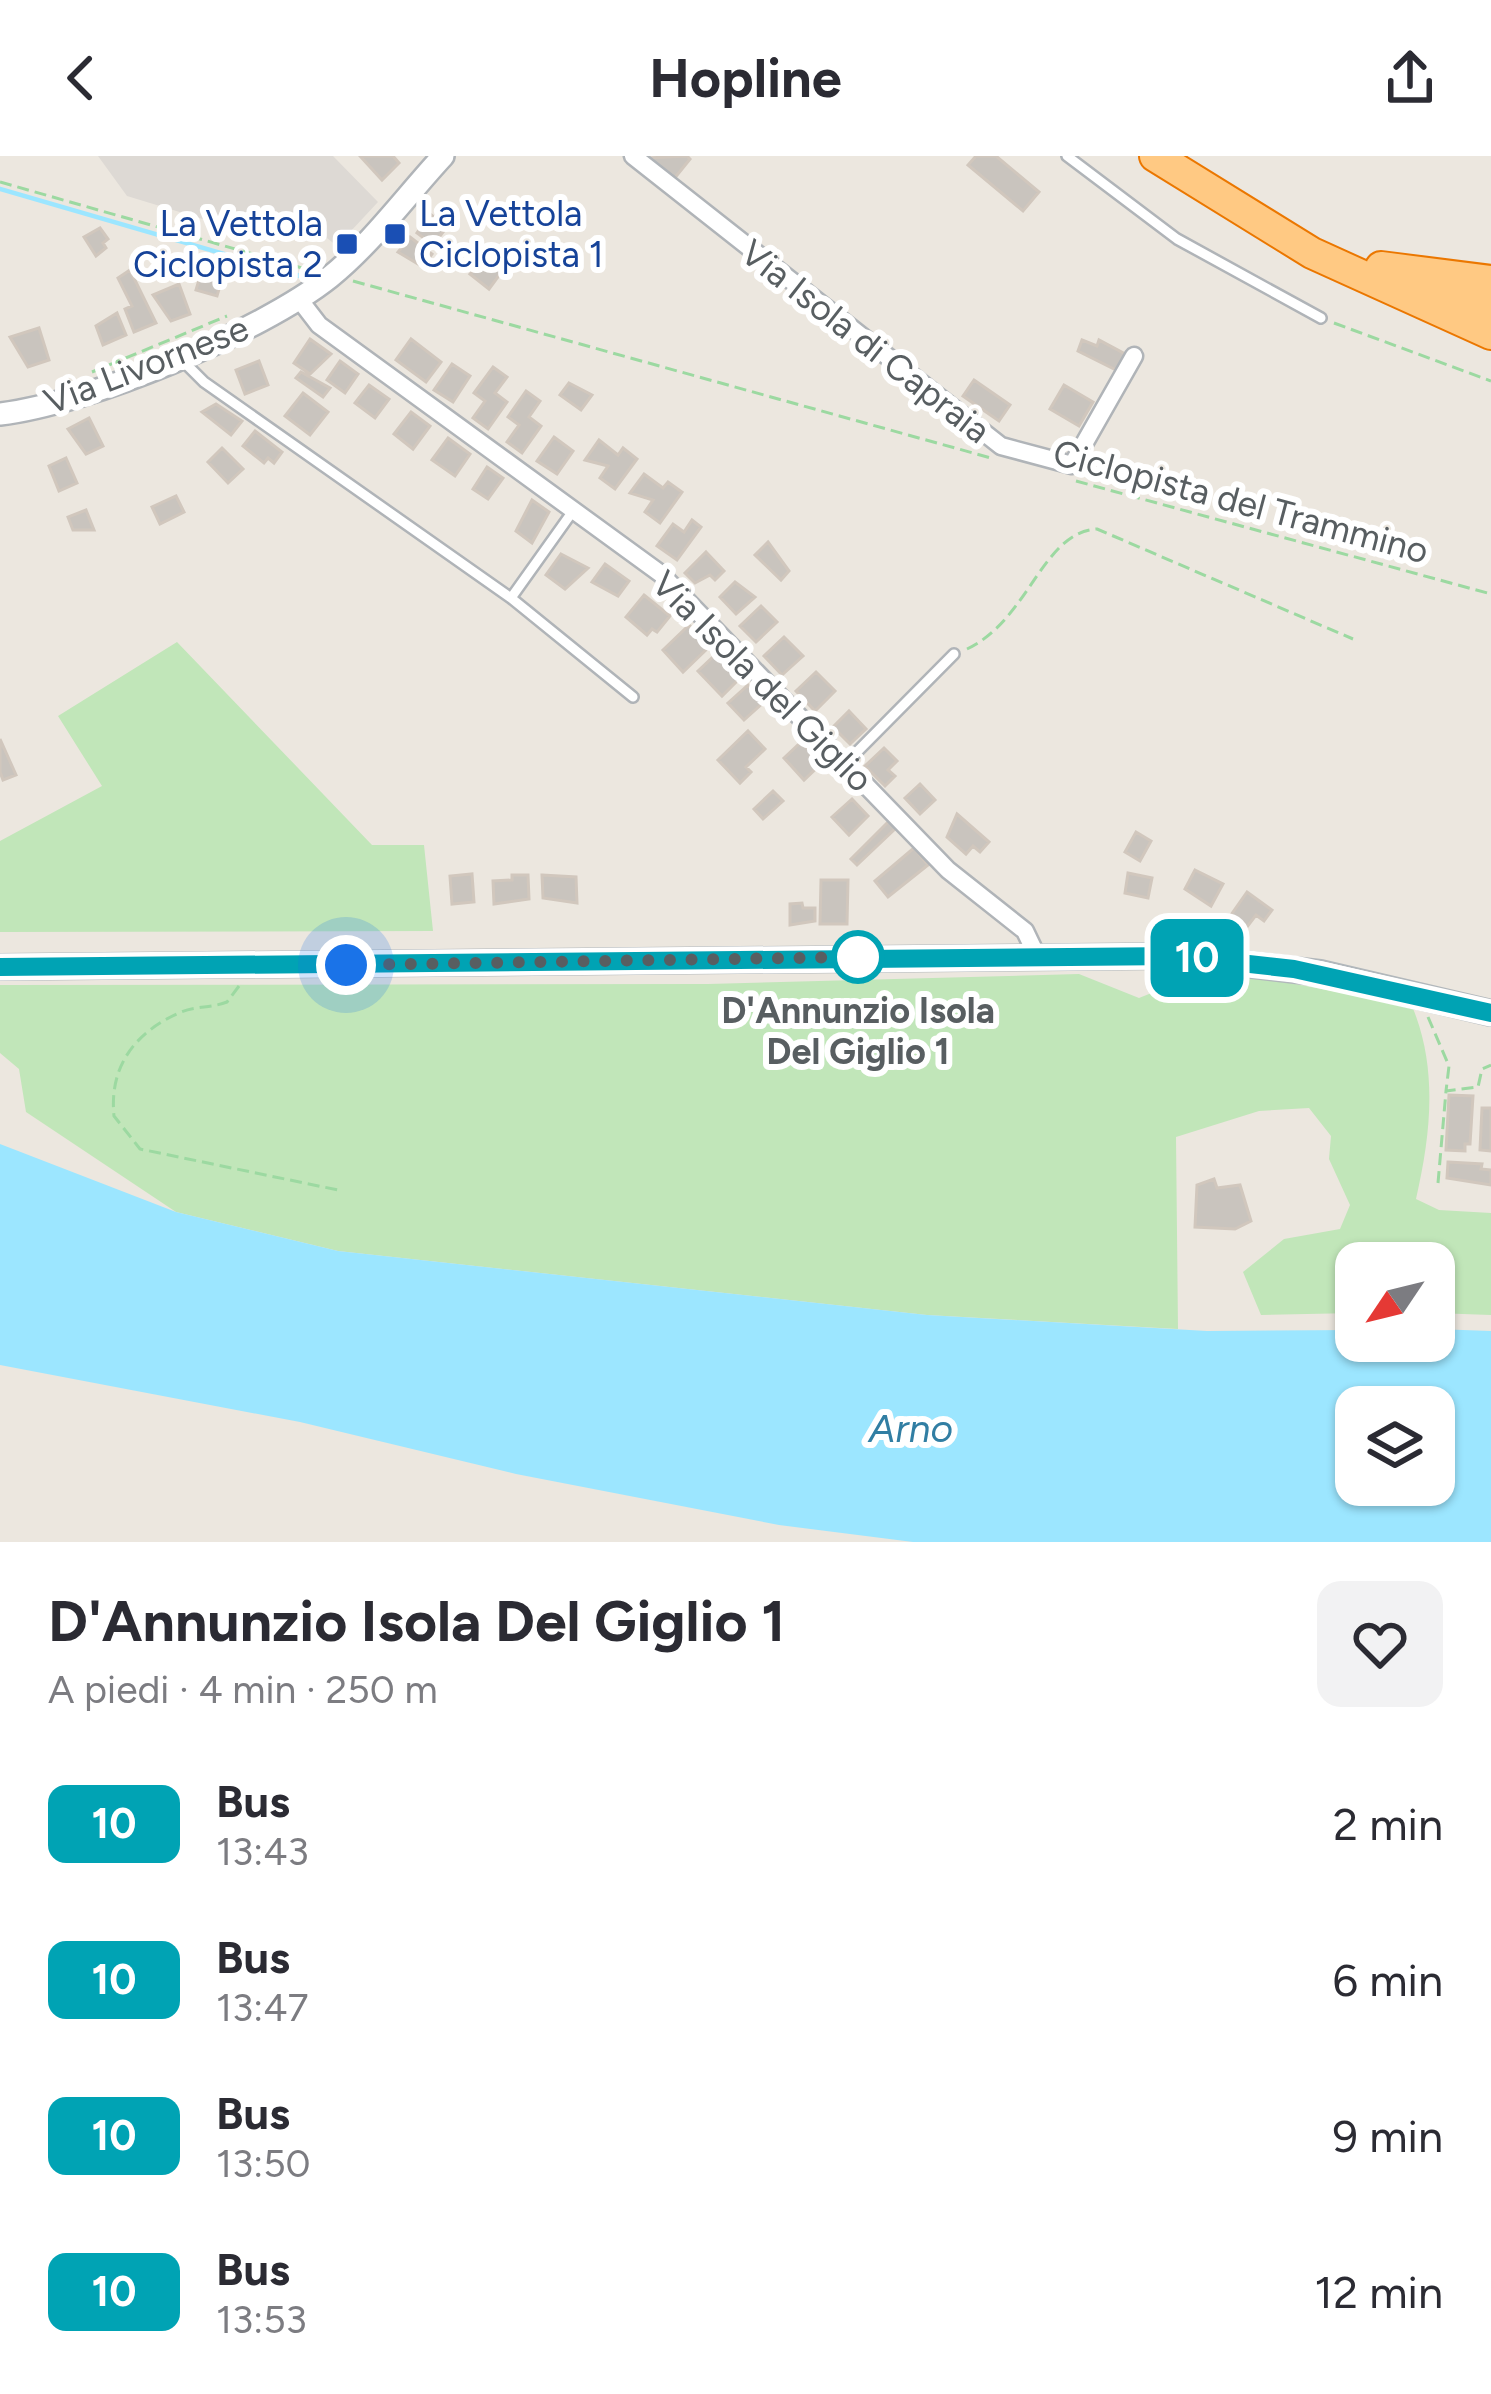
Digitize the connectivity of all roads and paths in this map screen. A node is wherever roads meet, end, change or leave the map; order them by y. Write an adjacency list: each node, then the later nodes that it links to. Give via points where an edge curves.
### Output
1 (443, 156): 10 (street, Via Livornese, via 355,254)
2 (633, 156): 15 (street, Via Isola di Capraia, via 1001,446 1072,464)
3 (1067, 156): 12 (lane, via 1177,239)
4 (1155, 156): 13 (highway, via 1293,243)
5 (1186, 156): 7 (highway)
6 (0, 182): 10 (path, via 313,271)
7 (1381, 268): 9 (highway); 13 (highway)
8 (355, 281): 19 (path, Ciclopista del Trammino)
9 (1491, 281)
10 (301, 288): 14 (street, Via Livornese); 21 (street, Via Isola del Giglio, via 319,325)
11 (238, 312): 16 (path)
12 (1321, 318): 17 (path)
13 (1484, 323)
14 (178, 356): 18 (street, Via Livornese, via 46,406); 23 (lane)
15 (1134, 356)
16 (86, 374)
17 (1491, 380)
18 (0, 414)
19 (1011, 463)
20 (1074, 481): 22 (path, Ciclopista del Trammino)
21 (573, 512): 23 (lane); 27 (street, Via Isola del Giglio, via 661,574)
22 (1491, 594)
23 (512, 598): 26 (lane)
24 (1353, 639): 25 (path, via 1097,529 1075,530 1004,627)
25 (954, 655): 27 (lane)
26 (633, 697)
27 (846, 763): 28 (street, Via Isola del Giglio, via 948,870 1025,931)
28 (1036, 954): 30 (main road); 31 (main road, via 1237,962)
29 (0, 967): 30 (main road)
30 (245, 967): 36 (path, via 227,1002 181,1012 126,1052 116,1070 114,1116 140,1149)
31 (1417, 993): 32 (main road); 34 (path, via 1448,1066)
32 (1491, 1012)
33 (1491, 1065): 34 (path, via 1478,1087)
34 (1446, 1091): 35 (path)
35 (1438, 1183)
36 (338, 1190)

